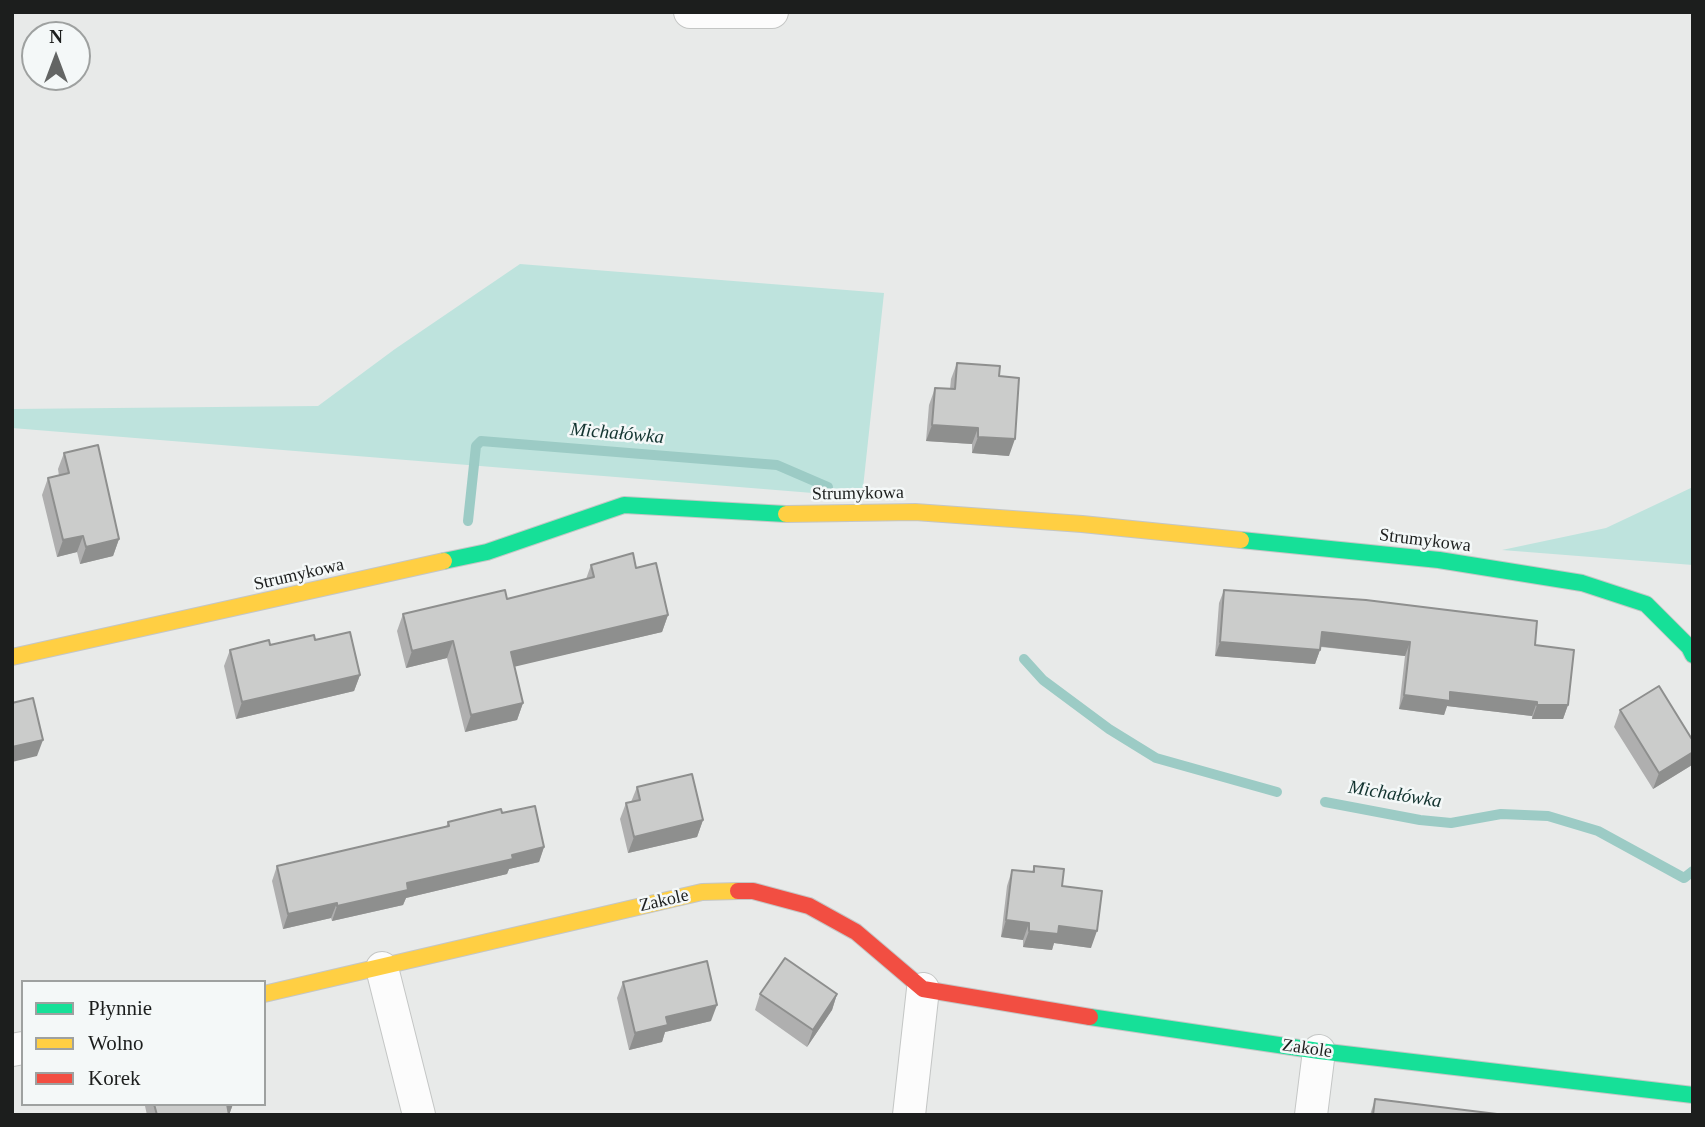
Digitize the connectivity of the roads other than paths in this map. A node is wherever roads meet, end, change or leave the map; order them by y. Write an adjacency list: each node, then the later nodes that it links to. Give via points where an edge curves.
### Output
1 (690, 12): 2 (street)
2 (772, 12)
3 (1693, 655): 4 (street, Strumykowa, via 1646,604 1581,583 1439,561 929,513 793,514 624,505 488,552)
4 (12, 657)
5 (382, 968): 6 (street, Zakole, via 702,892 753,891 809,906 856,932); 7 (street, Zakole); 10 (street)
6 (923, 989): 8 (street, Zakole); 11 (street)
7 (266, 994)
8 (1319, 1051): 9 (street, Zakole); 12 (street)
9 (1693, 1096)
10 (419, 1115)
11 (909, 1115)
12 (1311, 1115)

